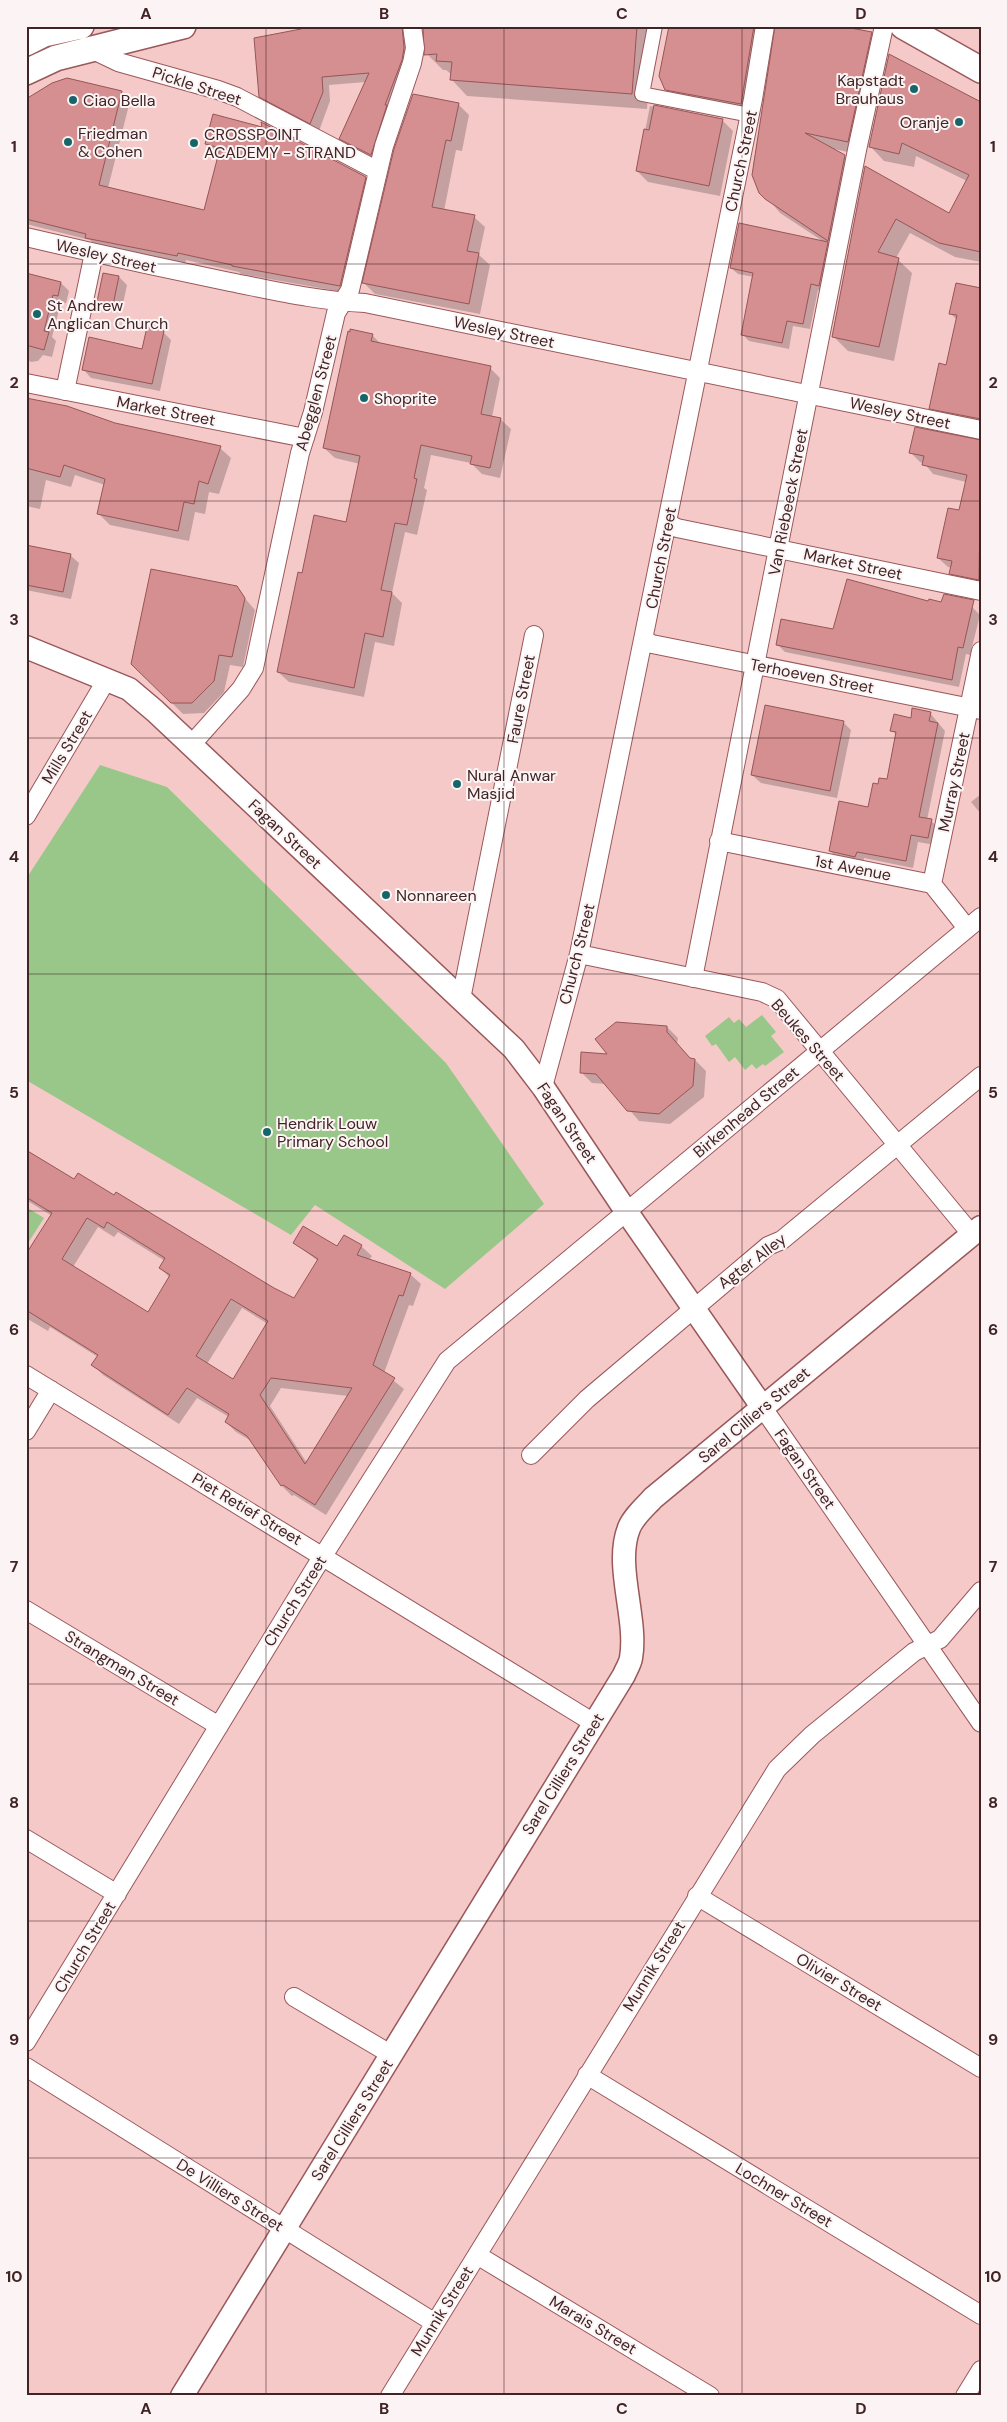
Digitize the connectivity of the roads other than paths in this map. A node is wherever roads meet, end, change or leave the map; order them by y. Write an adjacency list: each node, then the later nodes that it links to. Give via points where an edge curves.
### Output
1 (81, 26): 9 (main road)
2 (183, 26): 11 (main road)
3 (412, 26): 16 (street, Abegglen Street, via 415,48 412,63)
4 (655, 26): 15 (street, via 642,94)
5 (765, 26): 15 (street, Church Street)
6 (884, 26): 23 (street, Van Riebeeck Street)
7 (903, 26): 13 (main road)
8 (931, 26): 12 (main road)
9 (55, 29): 10 (main road)
10 (26, 43)
11 (92, 50): 14 (main road, via 56,58); 16 (street, Pickle Street, via 118,62 237,97)
12 (981, 53)
13 (981, 70)
14 (26, 72)
15 (750, 115): 20 (street, Church Street)
16 (378, 171): 19 (street, Abegglen Street, via 350,290)
17 (26, 237): 18 (street, Wesley Street)
18 (94, 252): 19 (street, Wesley Street, via 324,301); 22 (street)
19 (343, 302): 20 (street, Wesley Street, via 365,303); 25 (street, Abegglen Street, via 336,312)
20 (698, 371): 23 (street, Wesley Street); 26 (street, Church Street)
21 (26, 383): 22 (street, Market Street)
22 (65, 391): 25 (street, Market Street)
23 (810, 394): 24 (street, Wesley Street); 27 (street, Van Riebeeck Street)
24 (981, 430)
25 (305, 438): 36 (street, Abegglen Street, via 254,668 241,689)
26 (668, 523): 27 (street, Market Street, via 677,528); 30 (street, Church Street)
27 (779, 549): 28 (street, Market Street); 33 (street, Van Riebeeck Street)
28 (981, 591)
29 (534, 635): 43 (street, Faure Street)
30 (644, 640): 33 (street, Terhoeven Street); 41 (street, Church Street)
31 (26, 648): 34 (street, Fagan Street)
32 (981, 652): 35 (street, Murray Street)
33 (756, 664): 35 (street, Terhoeven Street); 38 (street, Van Riebeeck Street)
34 (107, 678): 36 (street, Fagan Street, via 129,689); 37 (street, Mills Street)
35 (975, 709): 39 (street, Murray Street)
36 (191, 745): 43 (street, Fagan Street)
37 (26, 816)
38 (719, 841): 39 (street, 1st Avenue); 42 (street, Van Riebeeck Street)
39 (932, 884): 40 (street)
40 (974, 922): 44 (street, Birkenhead Street)
41 (579, 954): 42 (street, Beukes Street); 46 (street, Church Street)
42 (693, 978): 44 (street, Beukes Street, via 771,995)
43 (461, 999): 46 (street, Fagan Street, via 514,1049)
44 (819, 1051): 47 (street, Beukes Street); 48 (street, Birkenhead Street)
45 (981, 1076): 47 (street, Agter Alley)
46 (543, 1087): 48 (street, Fagan Street)
47 (897, 1145): 49 (street, Beukes Street); 50 (street, Agter Alley, via 782,1240 768,1246)
48 (626, 1211): 50 (street, Fagan Street); 56 (street, Church Street, via 447,1361)
49 (976, 1231): 53 (street, Sarel Cilliers Street)
50 (693, 1307): 53 (street, Fagan Street); 55 (street, Agter Alley, via 587,1399)
51 (26, 1375): 52 (street, Piet Retief Street)
52 (51, 1390): 54 (street); 56 (street, Piet Retief Street)
53 (763, 1408): 59 (street, Fagan Street); 61 (street, Sarel Cilliers Street, via 653,1498 629,1527 625,1549 633,1645 631,1660)
54 (26, 1431)
55 (531, 1455)
56 (323, 1556): 61 (street, Piet Retief Street); 62 (street, Church Street)
57 (981, 1591): 59 (street, Munnik Street, via 940,1640)
58 (26, 1610): 62 (street, Strangman Street)
59 (927, 1646): 60 (street, Fagan Street); 65 (street, Munnik Street, via 914,1652 819,1729 777,1769)
60 (981, 1723)
61 (594, 1724): 68 (street, Sarel Cilliers Street)
62 (219, 1726): 64 (street, Church Street)
63 (26, 1840): 64 (street)
64 (117, 1894): 67 (street, Church Street)
65 (697, 1896): 70 (street, Olivier Street); 71 (street, Munnik Street)
66 (294, 1997): 68 (street)
67 (26, 2042)
68 (392, 2055): 72 (street, Sarel Cilliers Street)
69 (26, 2066): 72 (street, De Villiers Street)
70 (981, 2068)
71 (587, 2075): 73 (street, Munnik Street); 74 (street, Lochner Street)
72 (284, 2229): 75 (street, De Villiers Street); 77 (street, Sarel Cilliers Street)
73 (477, 2255): 75 (street, Munnik Street); 79 (street, Marais Street)
74 (981, 2315)
75 (435, 2323): 78 (street, Munnik Street)
76 (981, 2370): 80 (street)
77 (182, 2396)
78 (390, 2396)
79 (710, 2396)
80 (965, 2396)

